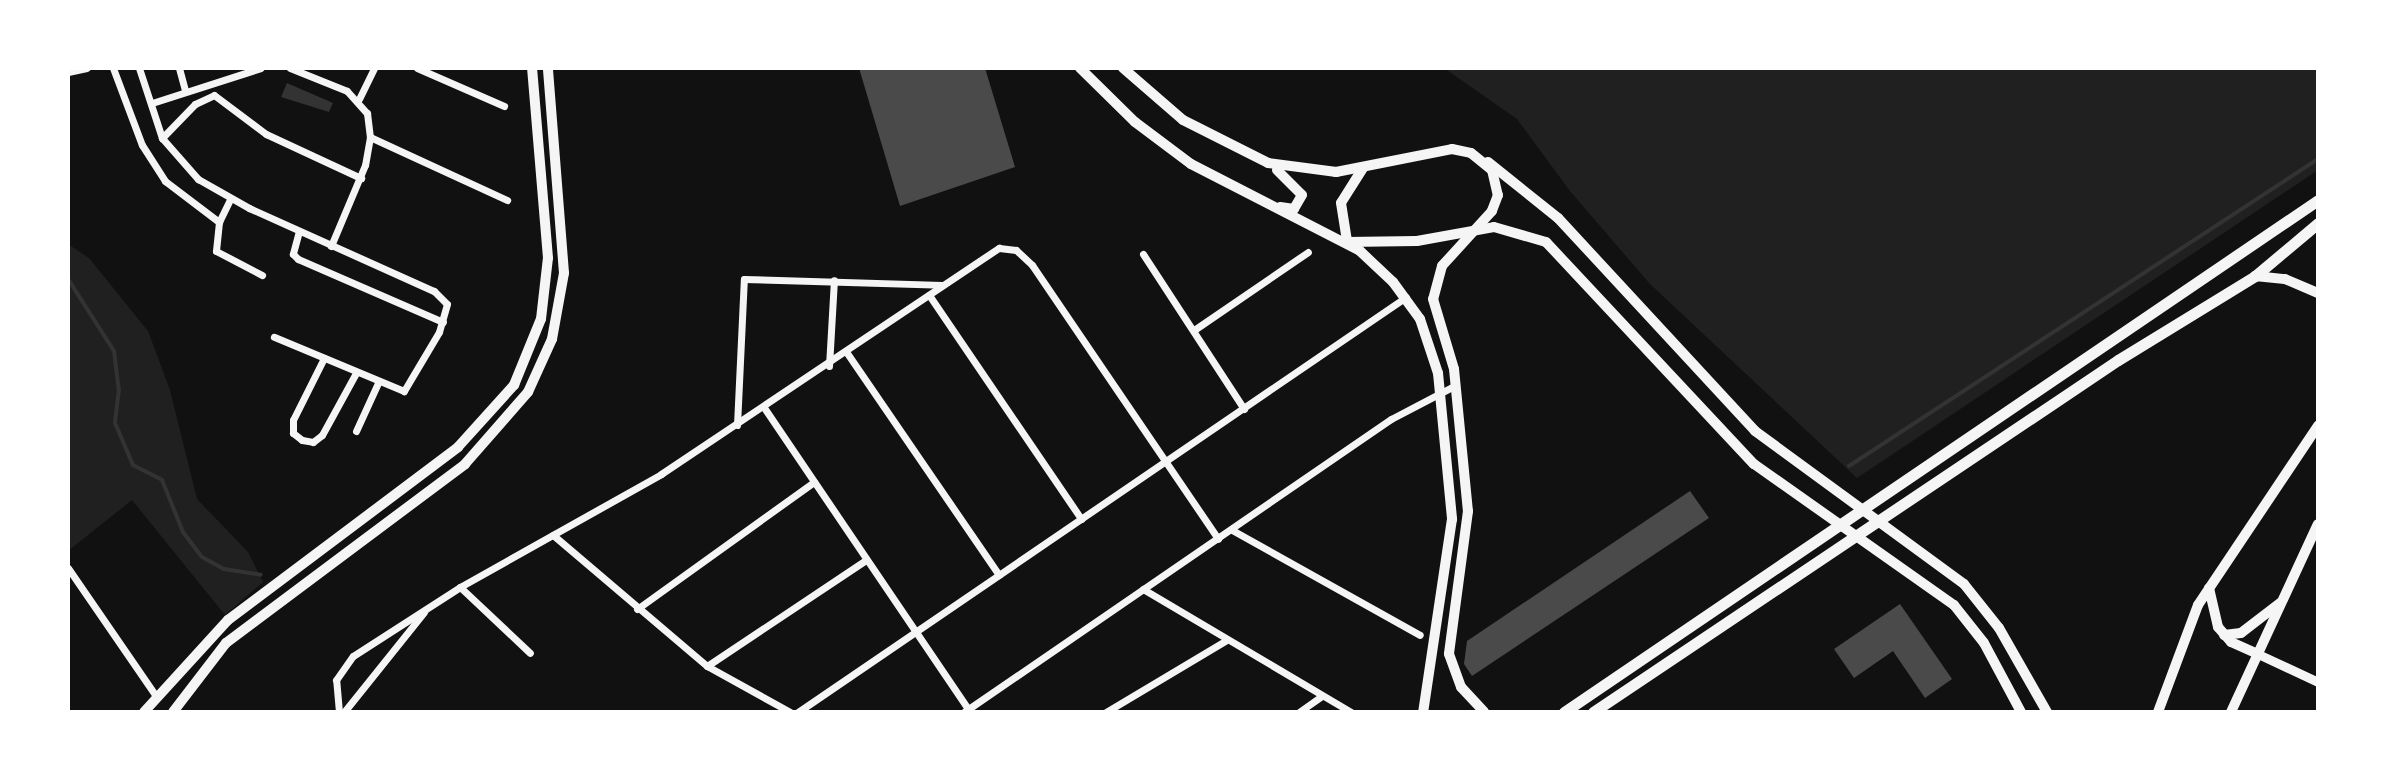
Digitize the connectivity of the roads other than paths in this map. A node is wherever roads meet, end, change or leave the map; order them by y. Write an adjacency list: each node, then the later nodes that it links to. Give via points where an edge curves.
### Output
1 (87, 68): 14 (street)
2 (113, 68): 29 (street, via 142,145 165,181)
3 (139, 68): 17 (street)
4 (179, 68): 15 (street)
5 (261, 68): 15 (street)
6 (290, 68): 12 (street)
7 (374, 68): 16 (street)
8 (417, 68): 18 (street)
9 (548, 68): 90 (main road, via 564,273 552,339 528,392 465,464 226,643)
10 (1080, 68): 25 (main road, via 1156,139)
11 (1123, 68): 21 (main road, via 1183,120)
12 (312, 71): 16 (street)
13 (530, 71): 83 (main road, via 548,258 541,319 514,385 464,442 245,606 201,644)
14 (68, 72)
15 (185, 91): 17 (street)
16 (359, 99): 19 (street)
17 (152, 103): 20 (street)
18 (504, 106)
19 (370, 137): 24 (street); 27 (street)
20 (162, 138): 24 (street, via 195,104 214,95 266,134); 26 (street, via 178,161)
21 (1252, 157): 23 (main road, via 1301,171); 25 (main road, via 1298,187 1299,205 1286,209)
22 (1479, 157): 23 (main road, via 1443,150); 32 (main road, via 1492,170 1498,195); 101 (main road, via 1558,218 1730,408 1827,488 1931,558 1989,613)
23 (1363, 168): 33 (main road, via 1341,203)
24 (361, 178): 34 (street)
25 (1233, 190): 33 (main road)
26 (230, 199): 29 (street); 31 (street)
27 (507, 200)
28 (2318, 200): 99 (main road)
29 (219, 222): 37 (street, via 216,251)
30 (2318, 223): 38 (main road)
31 (299, 231): 34 (street); 44 (street, via 293,254 298,259)
32 (1475, 231): 33 (main road, via 1417,241); 52 (main road, via 1442,266 1433,290 1435,316); 86 (main road, via 1515,230 1556,249 1707,420 1807,505 1912,573 1965,617)
33 (1347, 242): 43 (main road)
34 (331, 246): 44 (street, via 439,294 447,304)
35 (1308, 252): 45 (street)
36 (1143, 254): 45 (street)
37 (262, 275)
38 (2255, 276): 41 (main road, via 2285,279); 100 (main road, via 2118,360)
39 (834, 280): 40 (street); 49 (street); 56 (street, via 744,279)
40 (944, 285): 42 (street); 59 (street, via 1004,247 1032,265)
41 (2318, 293)
42 (929, 295): 47 (street); 61 (street)
43 (1406, 297): 53 (main road, via 1432,346); 55 (street)
44 (443, 322): 51 (street, via 407,390)
45 (1194, 330): 55 (street)
46 (274, 337): 48 (street)
47 (847, 353): 49 (street); 68 (street)
48 (324, 358): 50 (street); 50 (street, via 293,420 293,433 302,440 310,443 322,435)
49 (829, 366): 54 (street)
50 (356, 373): 51 (street)
51 (378, 383): 58 (street)
52 (1456, 385): 53 (street); 85 (main road, via 1467,525 1449,642 1455,676)
53 (1440, 392): 63 (street, via 1391,419); 88 (main road, via 1452,519)
54 (765, 409): 56 (street); 60 (street)
55 (1244, 409): 59 (street)
56 (737, 425): 64 (street)
57 (2318, 426): 69 (main road)
58 (356, 431)
59 (1163, 464): 61 (street); 65 (street)
60 (814, 482): 66 (street); 74 (street)
61 (1081, 519): 68 (street)
62 (2318, 524): 72 (main road)
63 (1232, 530): 65 (street); 76 (street)
64 (553, 535): 70 (street); 74 (street)
65 (1218, 539): 71 (street)
66 (866, 560): 75 (street); 81 (street)
67 (68, 568): 83 (street)
68 (999, 575): 75 (street)
69 (2209, 586): 77 (main road, via 2210,608); 102 (main road)
70 (460, 587): 73 (street); 79 (street)
71 (1143, 589): 78 (street); 87 (street)
72 (2283, 600): 77 (main road, via 2241,633); 80 (main road)
73 (428, 607): 91 (street); 91 (street, via 345,663 336,680)
74 (637, 609): 81 (street)
75 (917, 633): 87 (street); 93 (street)
76 (1420, 635)
77 (2224, 635): 80 (main road)
78 (1225, 641): 84 (street); 94 (street)
79 (530, 653)
80 (2258, 654): 82 (street); 103 (main road)
81 (707, 666): 92 (street)
82 (2318, 682)
83 (156, 696): 89 (main road)
84 (1322, 696): 95 (street); 96 (street)
85 (1468, 697): 97 (main road); 98 (main road)
86 (2019, 709)
87 (966, 711)
88 (1424, 711)
89 (144, 712)
90 (173, 712)
91 (342, 712)
92 (790, 712)
93 (798, 712)
94 (1106, 712)
95 (1299, 712)
96 (1351, 712)
97 (1466, 712)
98 (1484, 712)
99 (1564, 712)
100 (1593, 712)
101 (2047, 712)
102 (2158, 712)
103 (2231, 712)

